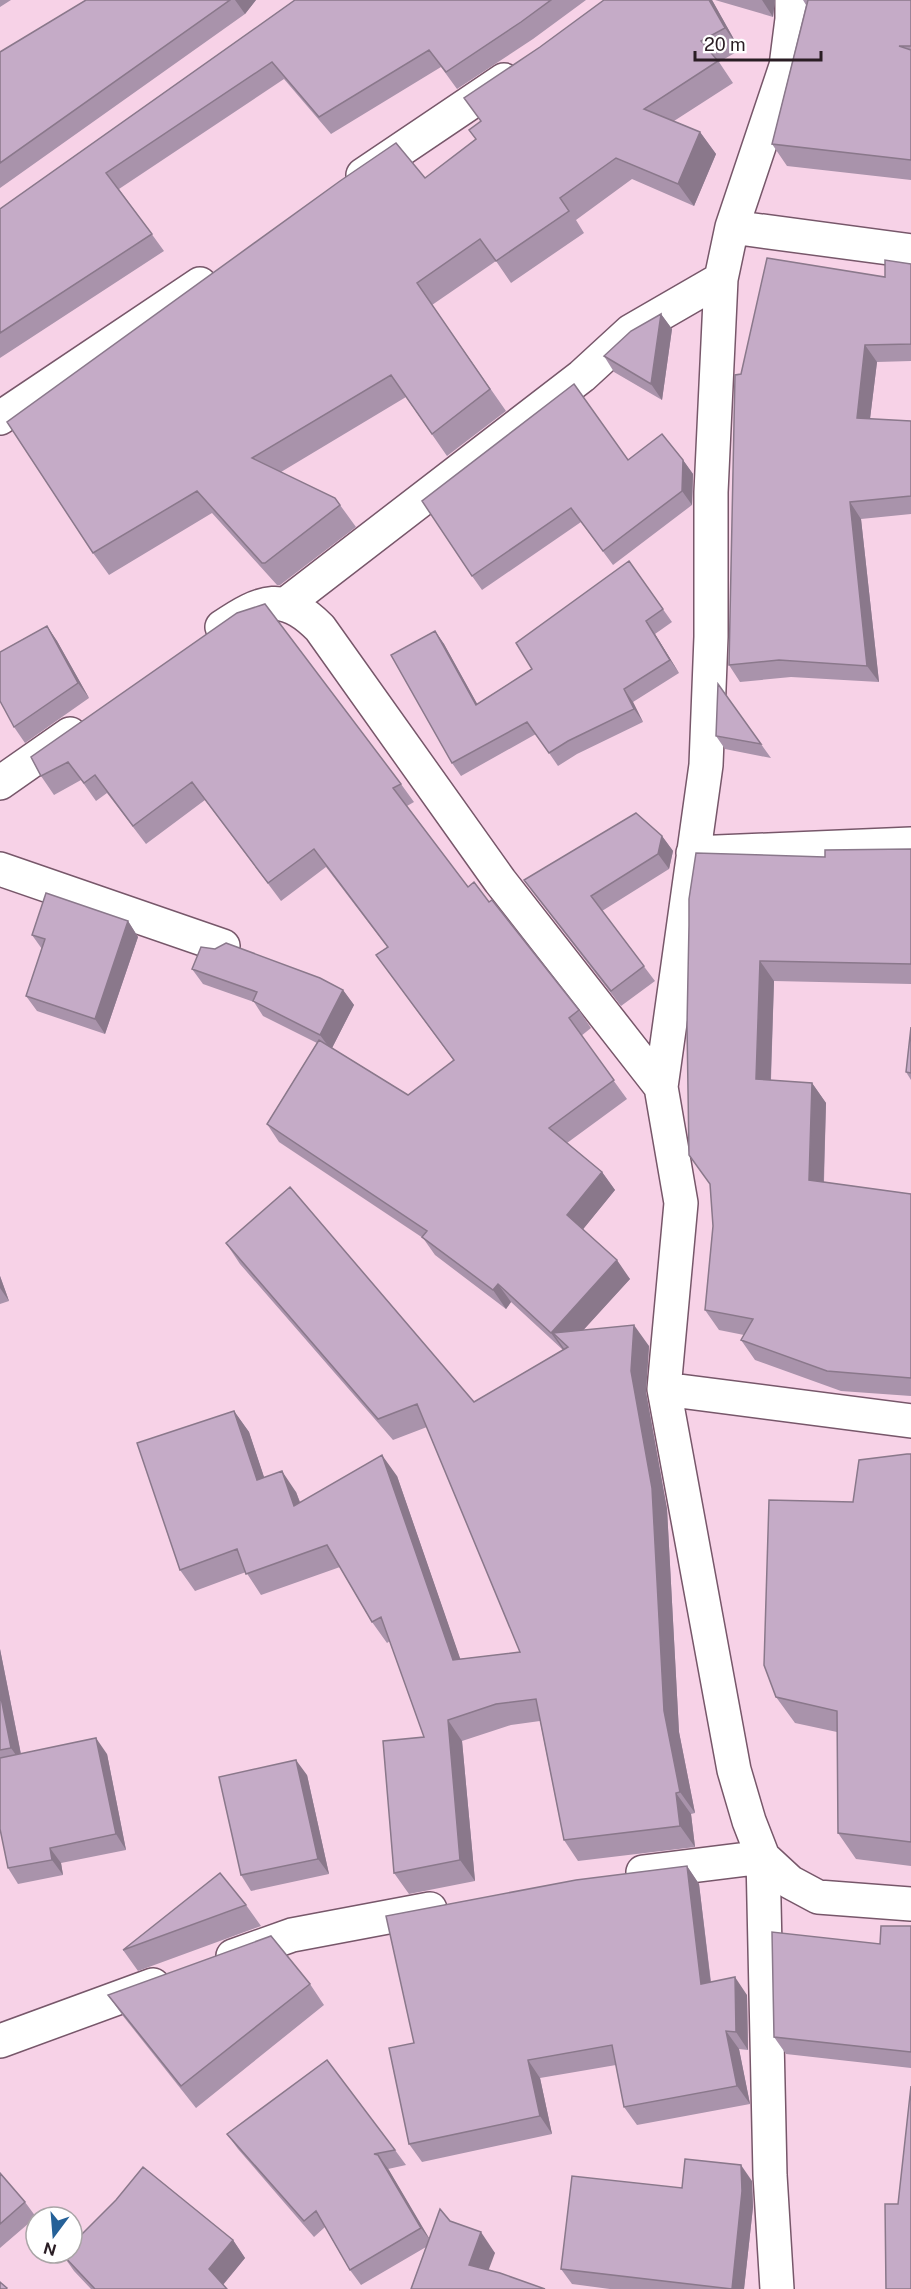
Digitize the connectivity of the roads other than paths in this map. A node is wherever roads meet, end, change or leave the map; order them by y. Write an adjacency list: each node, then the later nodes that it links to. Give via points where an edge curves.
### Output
1 (792, 0): 4 (street, via 786,66)
2 (524, 67): 3 (street)
3 (336, 193)
4 (732, 226): 5 (street); 7 (street)
5 (911, 251)
6 (227, 266): 8 (street)
7 (721, 279): 9 (street, via 631,331 582,376); 14 (street, via 711,492 706,753)
8 (0, 418)
9 (286, 603): 10 (street, via 268,603 240,615); 17 (street, via 304,612 320,628 500,881)
10 (201, 642)
11 (96, 716): 12 (street)
12 (0, 783)
13 (911, 844): 14 (street)
14 (693, 853): 17 (street)
15 (0, 869): 16 (street)
16 (224, 946)
17 (661, 1087): 18 (street, via 681,1203)
18 (664, 1389): 19 (street); 20 (street, via 734,1770)
19 (911, 1421)
20 (763, 1857): 21 (street); 23 (street, via 790,1882 818,1897); 25 (street, via 770,2175)
21 (610, 1876)
22 (457, 1904): 24 (street, via 292,1935)
23 (911, 1904)
24 (0, 2041)
25 (777, 2289)

